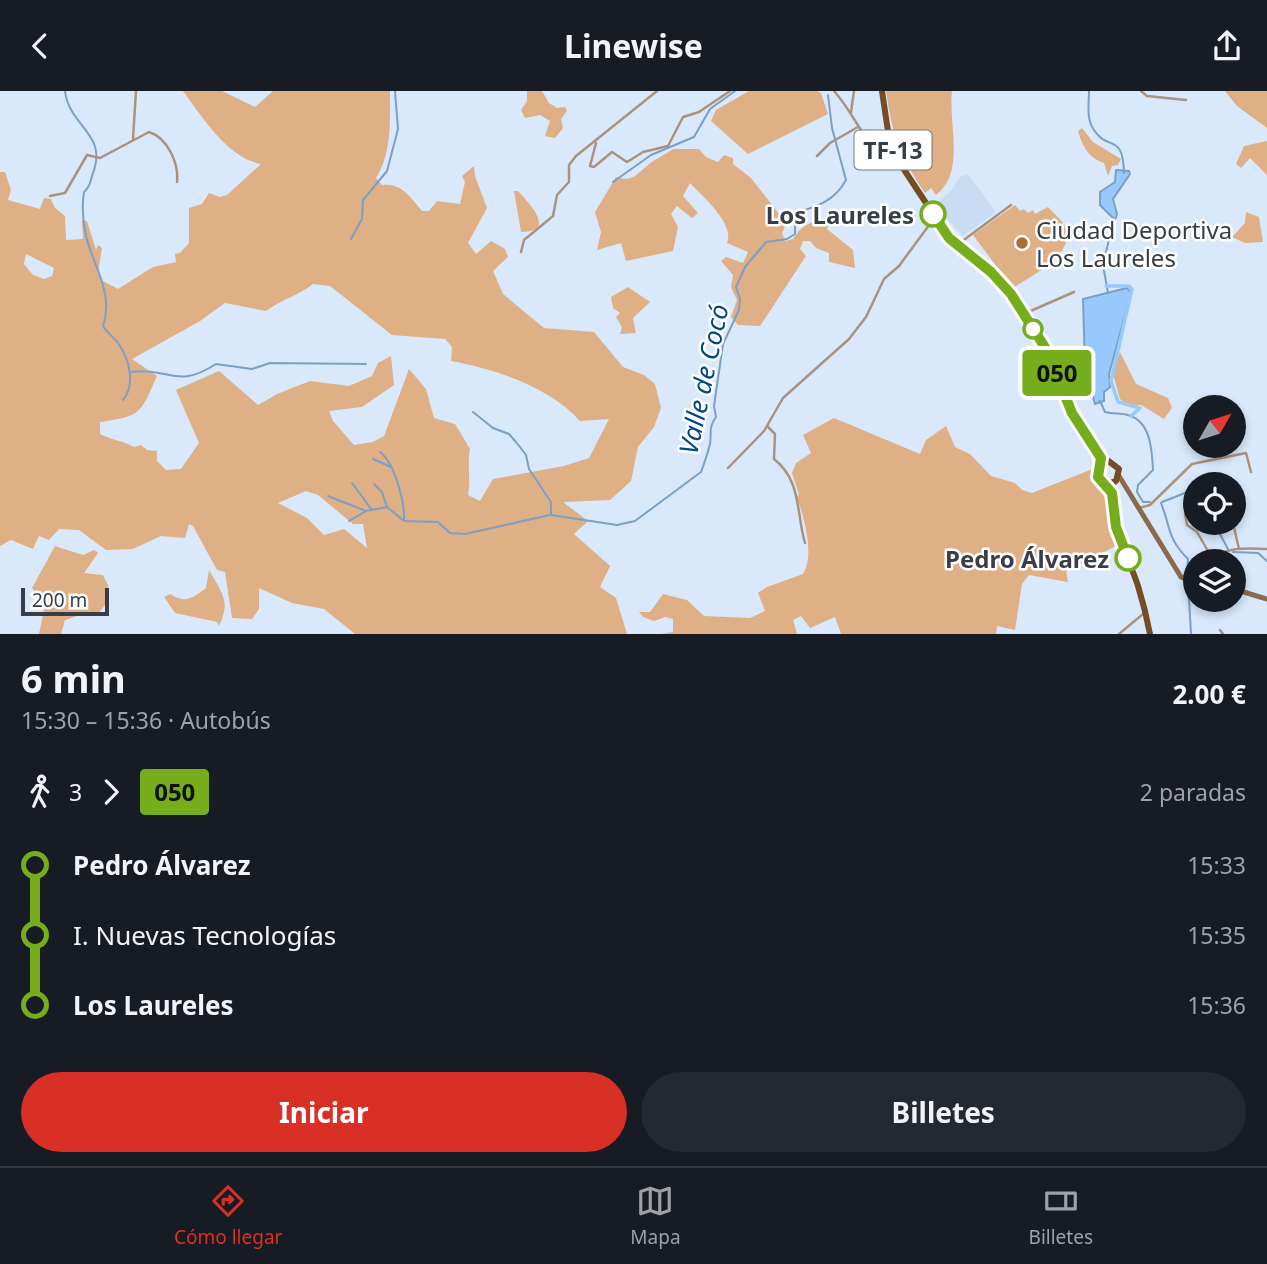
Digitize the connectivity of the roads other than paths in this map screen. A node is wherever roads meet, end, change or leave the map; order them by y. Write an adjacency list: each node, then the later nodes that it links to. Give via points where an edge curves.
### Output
1 (136, 91): 11 (street)
2 (657, 91): 12 (street)
3 (730, 91): 12 (street, via 684,117 668,146 627,162 612,152 590,166)
4 (834, 91): 9 (street)
5 (854, 91): 9 (street)
6 (882, 91): 13 (main road, TF-13)
7 (1141, 91): 8 (street, via 1147,96)
8 (1186, 100)
9 (851, 112): 10 (street)
10 (858, 127): 13 (street, via 879,155); 14 (street)
11 (133, 139): 15 (street, via 149,132 157,135 176,163); 16 (street, via 97,159 87,155 65,193)
12 (598, 140): 20 (street, via 569,165 569,182 557,195 553,216 524,240)
13 (894, 152): 18 (main road, TF-13)
14 (817, 156)
15 (177, 182)
16 (50, 196)
17 (1010, 205): 19 (street)
18 (935, 217): 19 (main road, TF-13); 23 (street, via 884,279 866,317 849,339 783,398)
19 (956, 245): 22 (main road, TF-13, via 1003,284)
20 (521, 252)
21 (1074, 292): 22 (street)
22 (1024, 315): 24 (main road, TF-13, via 1053,362 1072,413)
23 (767, 426): 27 (street); 32 (street, via 775,434 774,459 792,479)
24 (1098, 453): 25 (main road, TF-13); 26 (main road, TF-13)
25 (1108, 461): 26 (main road); 29 (main road, TF-13, via 1118,466)
26 (1099, 467): 29 (main road, TF-13, via 1098,477)
27 (728, 468)
28 (1251, 472): 30 (street, via 1246,453 1192,464 1150,505)
29 (1113, 481): 30 (street); 39 (main road, TF-13, via 1116,527)
30 (1139, 508): 36 (street)
31 (1236, 535): 33 (street)
32 (805, 543)
33 (1239, 549)
34 (1246, 549): 35 (street)
35 (1267, 549)
36 (1183, 578)
37 (1246, 593): 38 (street)
38 (1267, 599)
39 (1146, 613): 40 (street); 41 (main road, TF-13)
40 (1119, 634)
41 (1150, 634)

